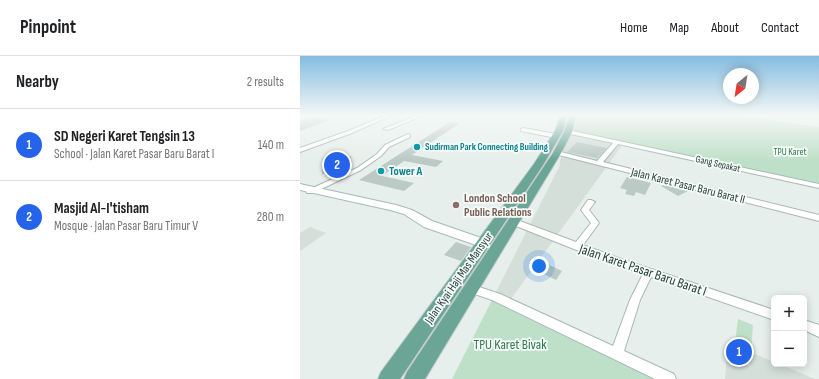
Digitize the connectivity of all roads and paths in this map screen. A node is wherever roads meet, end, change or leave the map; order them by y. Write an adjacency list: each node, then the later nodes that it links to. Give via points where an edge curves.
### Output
1 (355, 130): 8 (street)
2 (523, 130): 5 (street, Gang Sepakat)
3 (562, 130): 5 (main road, Jalan Kyai Haji Mas Mansyur)
4 (564, 130): 5 (main road, Jalan Kyai Haji Mas Mansyur)
5 (562, 134): 7 (street, Gang Sepakat); 9 (main road, Jalan Kyai Haji Mas Mansyur); 16 (main road, Jalan Kyai Haji Mas Mansyur)
6 (408, 136): 12 (street, via 387,146 359,169)
7 (617, 142): 10 (street); 11 (street, Gang Sepakat)
8 (300, 150)
9 (557, 153): 10 (street, Jalan Karet Pasar Baru Barat II); 15 (main road, Jalan Kyai Haji Mas Mansyur)
10 (598, 164): 14 (street, Jalan Karet Pasar Baru Barat II)
11 (819, 186)
12 (305, 191): 16 (street, via 355,198 392,207 408,212 428,224)
13 (590, 202): 17 (street, via 585,210 595,223)
14 (819, 218)
15 (514, 222): 17 (street, Jalan Karet Pasar Baru Barat I); 19 (main road, Jalan Kyai Haji Mas Mansyur)
16 (483, 243): 24 (main road, Jalan Kyai Haji Mas Mansyur)
17 (577, 247): 18 (street, Jalan Karet Pasar Baru Barat I)
18 (649, 272): 20 (street, Jalan Karet Pasar Baru Barat I); 23 (street, via 634,300)
19 (470, 288): 23 (street, via 496,297); 25 (main road, Jalan Kyai Haji Mas Mansyur)
20 (771, 314)
21 (807, 326): 22 (street)
22 (819, 330)
23 (616, 354): 26 (street)
24 (388, 379)
25 (414, 379)
26 (669, 379)

